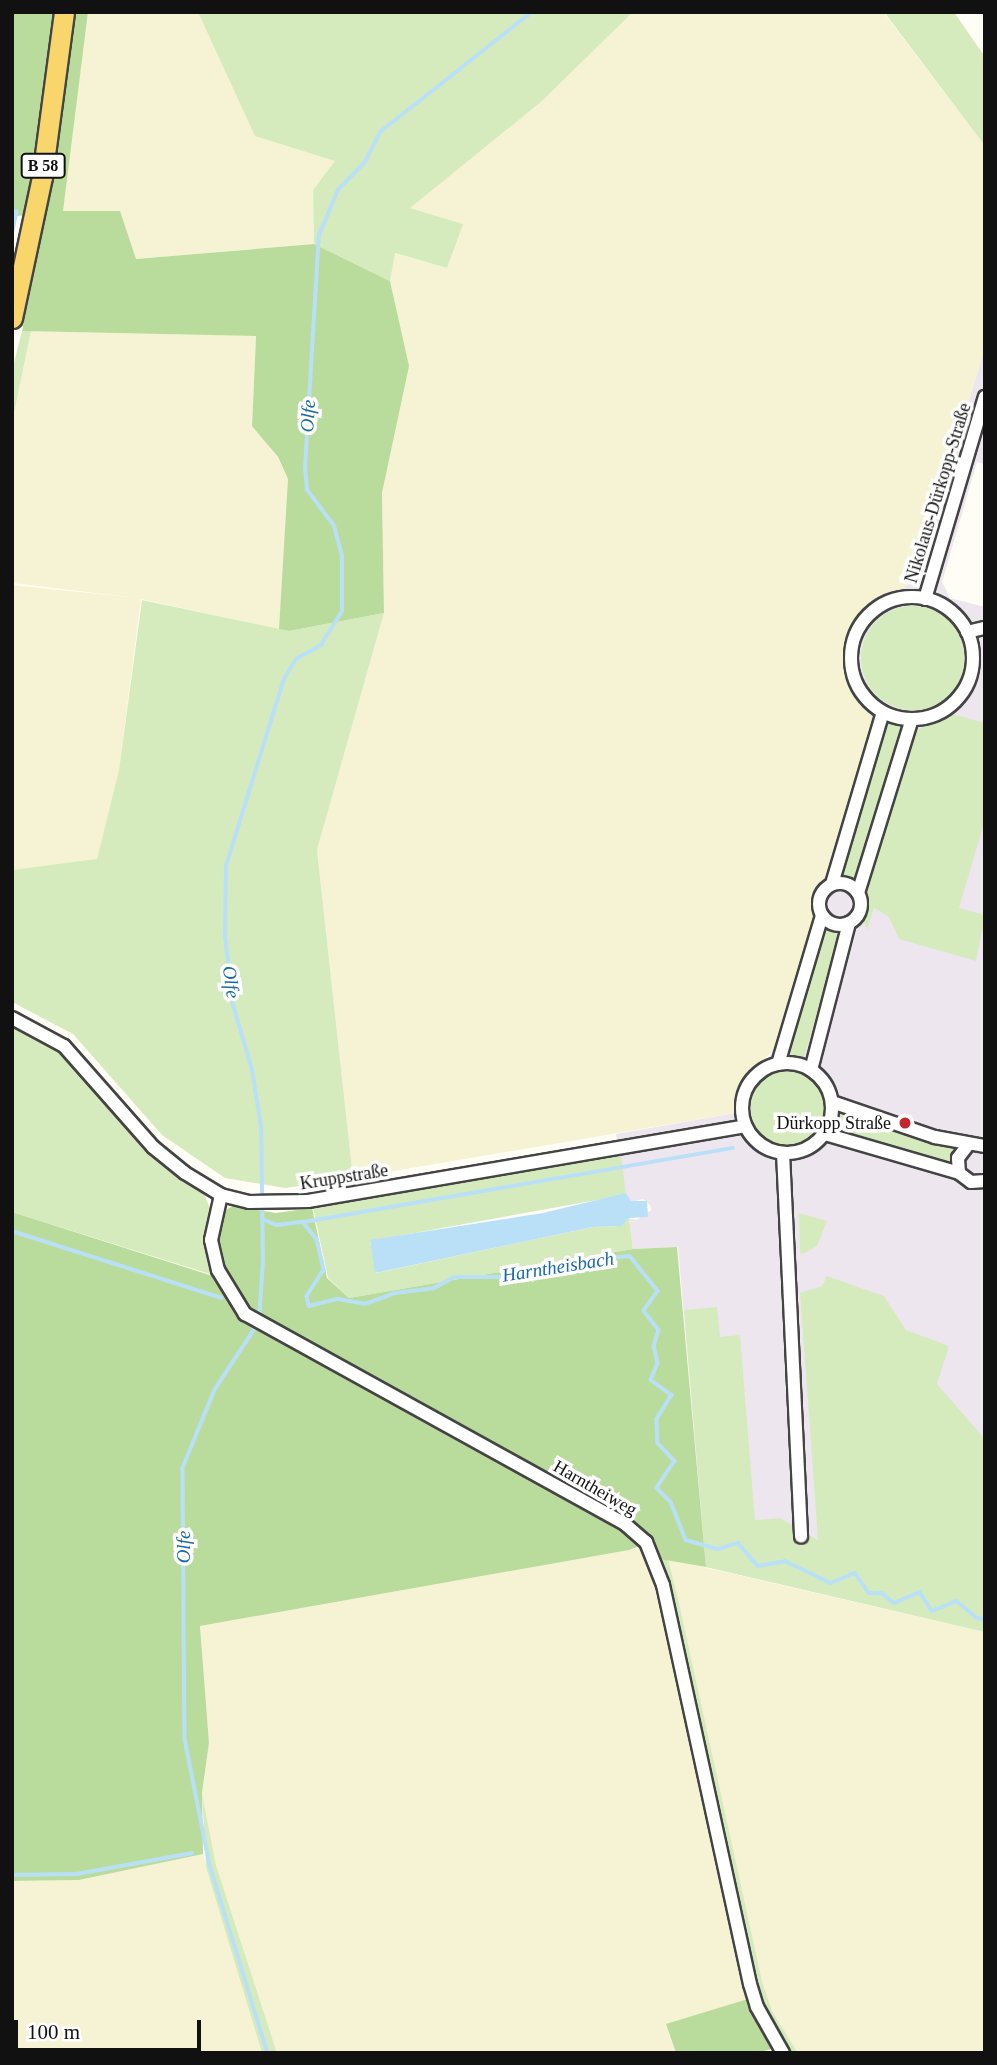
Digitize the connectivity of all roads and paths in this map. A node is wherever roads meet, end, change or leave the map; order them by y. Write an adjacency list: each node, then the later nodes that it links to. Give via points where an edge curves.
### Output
1 (64, 12): 2 (main road, B 58, via 42,177)
2 (12, 318)
3 (985, 397): 4 (street, Nikolaus-Dürkopp-Straße)
4 (925, 599): 6 (street, Nikolaus-Dürkopp-Straße, via 945,607); 9 (street, Nikolaus-Dürkopp-Straße, via 902,598 880,607 863,622 853,643 854,677 865,697)
5 (985, 628): 6 (street)
6 (967, 632): 8 (street)
7 (985, 659): 8 (street)
8 (972, 665): 10 (street, via 966,685 951,705)
9 (883, 712): 10 (street); 11 (street)
10 (912, 719): 12 (street)
11 (832, 884): 12 (street, via 847,884); 13 (street, via 821,894)
12 (858, 893): 14 (street, via 859,913)
13 (822, 915): 14 (street, via 834,924); 16 (street)
14 (849, 923): 17 (street)
15 (12, 1018): 26 (street, Kruppstraße, via 64,1046 153,1147)
16 (778, 1064): 17 (street); 19 (street, via 751,1081 744,1095)
17 (811, 1070): 18 (street, via 828,1089)
18 (832, 1102): 20 (street); 21 (street)
19 (744, 1121): 23 (street, via 755,1140); 26 (street, Kruppstraße, via 276,1205)
20 (825, 1134): 23 (street, via 807,1149); 24 (street)
21 (967, 1146): 22 (street); 24 (street, via 958,1158)
22 (985, 1146)
23 (783, 1153): 27 (street)
24 (959, 1173): 25 (street, via 971,1182)
25 (985, 1181)
26 (221, 1195): 28 (street, Harntheiweg, via 211,1240 218,1270 245,1314 625,1524 646,1542 663,1585 750,1984 757,2007)
27 (801, 1537)
28 (783, 2053)

